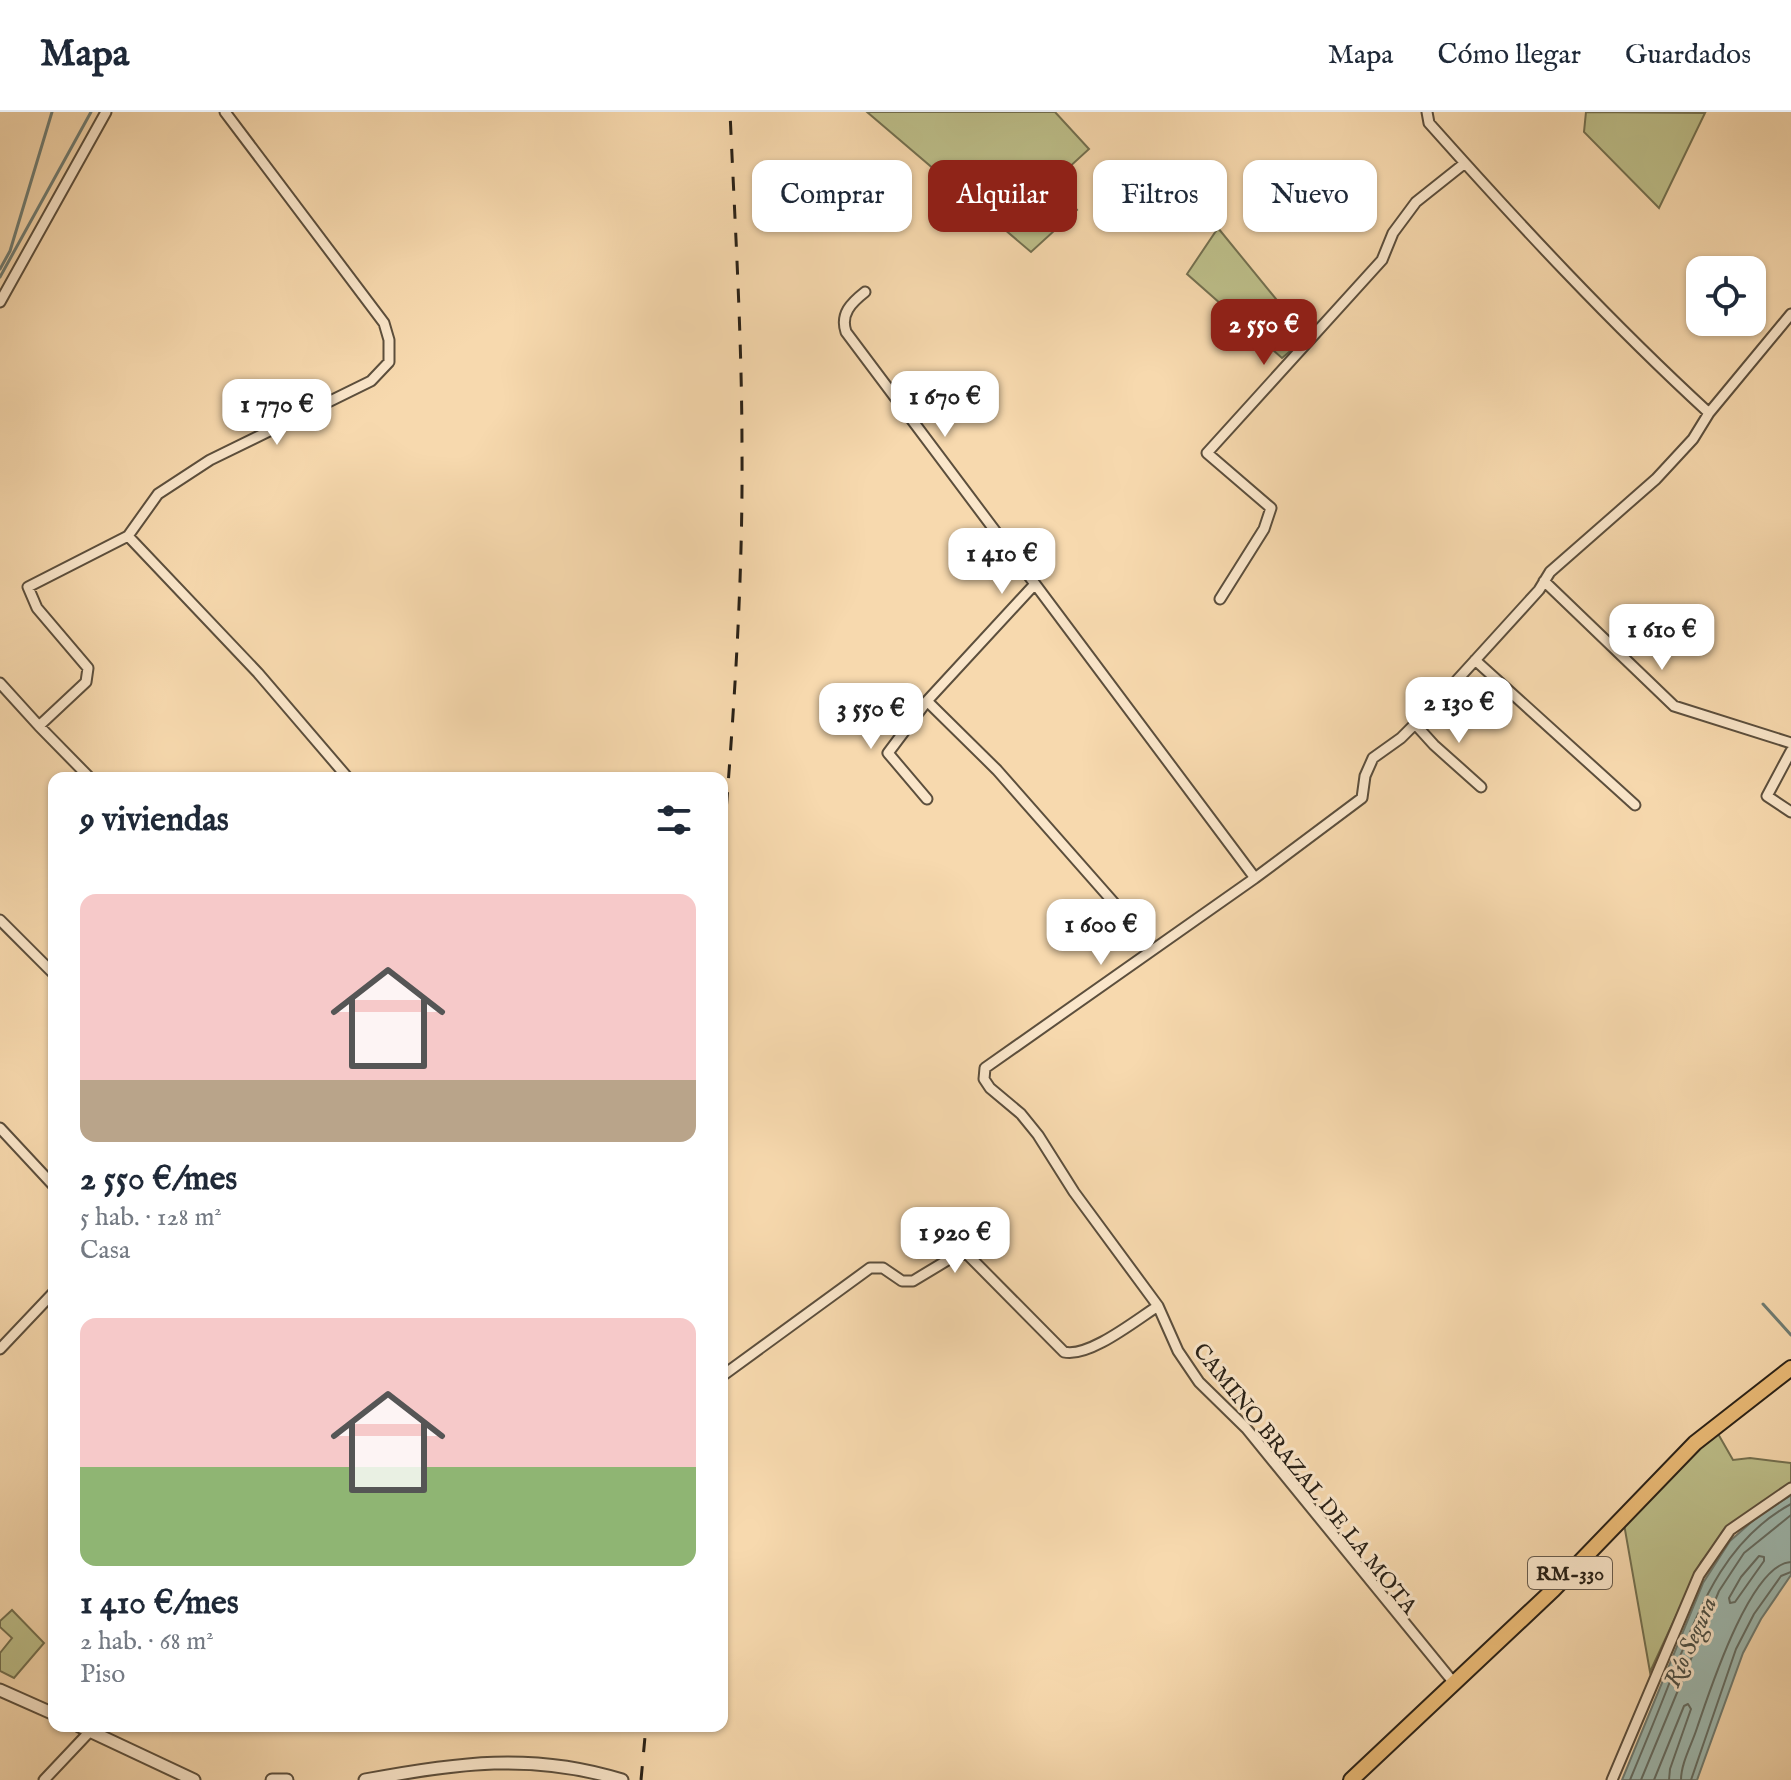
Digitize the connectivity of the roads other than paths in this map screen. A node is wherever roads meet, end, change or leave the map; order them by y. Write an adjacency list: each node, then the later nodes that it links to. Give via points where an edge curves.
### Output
1 (106, 112): 6 (street)
2 (225, 112): 9 (street, via 384,323 389,362 371,381 210,460 158,494)
3 (1427, 112): 4 (street, via 1429,123)
4 (1465, 163): 8 (street); 12 (street, via 1416,202 1393,233 1382,260 1207,453 1271,508 1264,529)
5 (865, 292): 11 (street, via 844,315 846,332)
6 (0, 302)
7 (1791, 314): 8 (street, CAMINO BRAZAL DE LA MOTA)
8 (1709, 413): 10 (street, CAMINO BRAZAL DE LA MOTA, via 1656,479)
9 (128, 536): 17 (street, via 28,587 37,608 88,668 86,682); 21 (street)
10 (1544, 581): 13 (street, CAMINO BRAZAL DE LA MOTA); 18 (street, via 1674,706)
11 (1035, 584): 15 (street); 26 (street)
12 (1220, 599)
13 (1475, 660): 16 (street, CAMINO BRAZAL DE LA MOTA); 24 (street)
14 (0, 683): 17 (street)
15 (927, 701): 23 (street, via 888,753); 27 (street, via 997,770)
16 (1415, 724): 22 (street); 26 (street, CAMINO BRAZAL DE LA MOTA, via 1373,758 1362,798)
17 (39, 726): 20 (street)
18 (1791, 743)
19 (1791, 751): 25 (street, via 1767,796)
20 (84, 772)
21 (343, 772)
22 (1481, 787)
23 (927, 799)
24 (1635, 805)
25 (1791, 812)
26 (1255, 878): 33 (street, CAMINO BRAZAL DE LA MOTA, via 985,1068 990,1088 1038,1135)
27 (1115, 904)
28 (0, 920): 29 (street)
29 (48, 968)
30 (0, 1128): 31 (street)
31 (48, 1180)
32 (48, 1298): 34 (street)
33 (1158, 1306): 36 (street, via 1074,1355 1064,1352 967,1254 956,1255 913,1281 870,1268); 38 (street, CAMINO BRAZAL DE LA MOTA, via 1199,1382 1246,1428)
34 (0, 1349)
35 (1791, 1368): 38 (main road, RM-330, via 1695,1443)
36 (728, 1372)
37 (1791, 1488): 50 (street, via 1730,1530 1699,1575)
38 (1454, 1683): 49 (main road, RM-330)
39 (0, 1690): 40 (street)
40 (48, 1711)
41 (85, 1732): 43 (street)
42 (96, 1732): 44 (street)
43 (44, 1780)
44 (194, 1780)
45 (272, 1780): 46 (street)
46 (287, 1780)
47 (365, 1780): 48 (street, via 520,1761)
48 (622, 1780)
49 (1351, 1780)
50 (1612, 1780)

